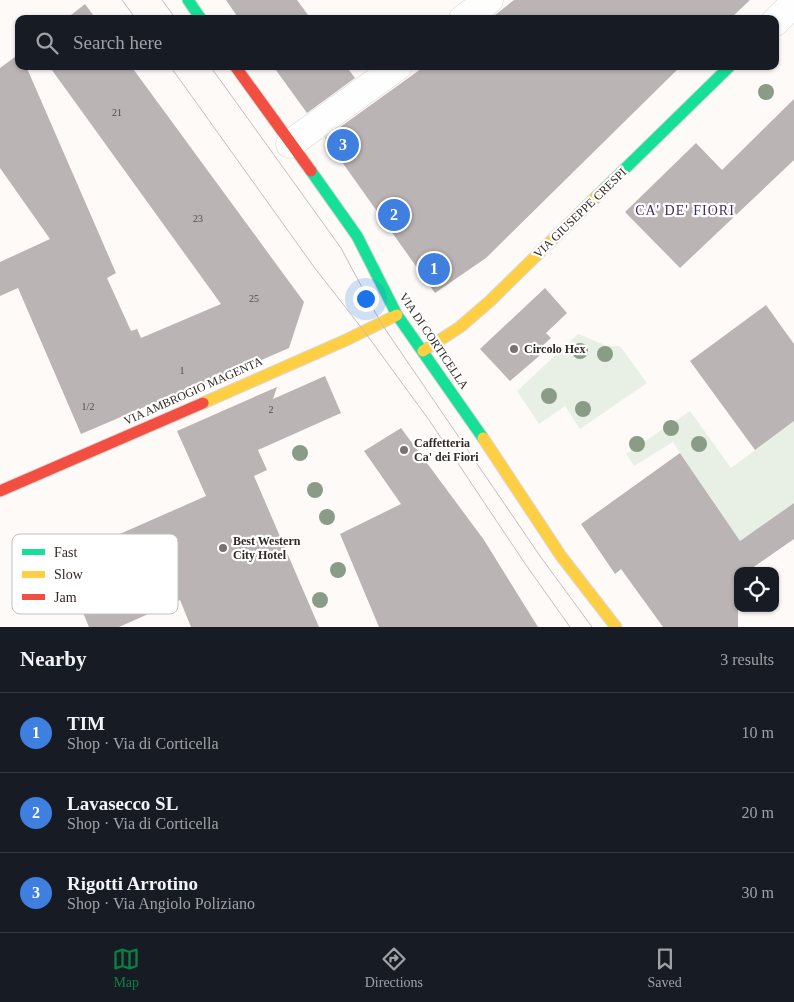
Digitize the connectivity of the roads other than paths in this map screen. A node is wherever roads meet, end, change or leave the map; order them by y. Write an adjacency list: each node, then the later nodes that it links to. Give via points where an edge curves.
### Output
1 (188, 0): 4 (street)
2 (489, 0): 5 (street)
3 (794, 3): 6 (street)
4 (198, 15)
5 (468, 15)
6 (779, 18)
7 (238, 70): 10 (street, VIA DI CORTICELLA)
8 (392, 70): 10 (street)
9 (726, 70): 12 (street, VIA GIUSEPPE CRESPI, via 490,301)
10 (290, 144): 11 (street, VIA DI CORTICELLA, via 357,236)
11 (397, 314): 12 (street, VIA DI CORTICELLA); 13 (street, VIA AMBROGIO MAGENTA, via 346,340)
12 (423, 351): 14 (street, VIA DI CORTICELLA, via 562,556)
13 (0, 491)
14 (616, 627)

